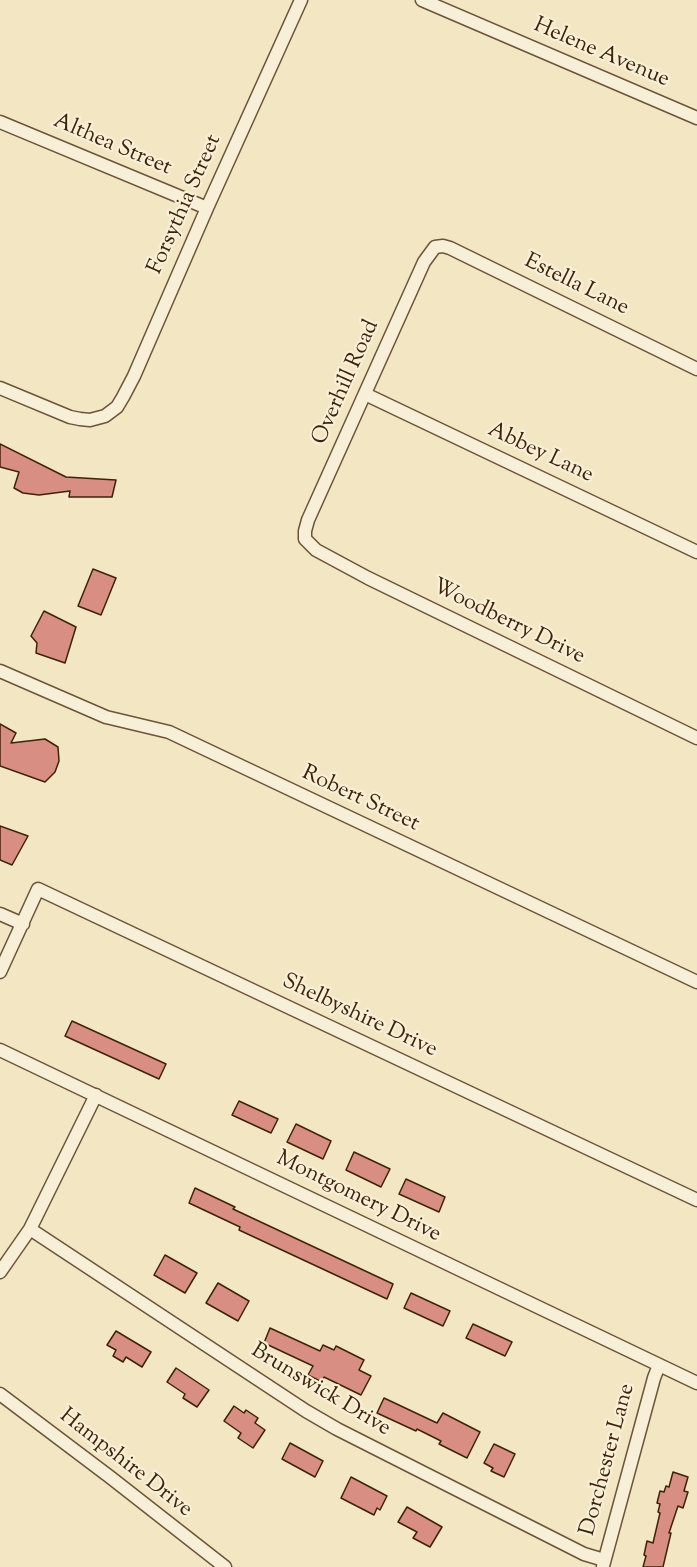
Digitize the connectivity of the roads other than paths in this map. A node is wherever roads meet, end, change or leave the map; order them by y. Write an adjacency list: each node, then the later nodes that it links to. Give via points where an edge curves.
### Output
1 (301, 0): 5 (street, Forsythia Street)
2 (422, 0): 3 (street, Helene Avenue)
3 (697, 118)
4 (0, 122): 5 (street, Althea Street)
5 (207, 208): 8 (street, Forsythia Street, via 123,397 110,413 99,418 70,417)
6 (435, 247): 7 (street, Estella Lane, via 450,248); 9 (street, Overhill Road, via 423,262)
7 (697, 369)
8 (0, 388)
9 (365, 394): 10 (street, Overhill Road, via 308,520); 11 (street, Abbey Lane)
10 (305, 539): 13 (street, Woodberry Drive, via 316,550 368,578)
11 (697, 552)
12 (0, 671): 17 (street, Robert Street, via 94,712 168,732)
13 (697, 738)
14 (0, 914): 15 (street)
15 (23, 924): 16 (street); 20 (street, Shelbyshire Drive, via 38,888)
16 (0, 972)
17 (697, 982)
18 (0, 1050): 19 (street, Montgomery Drive)
19 (96, 1095): 21 (street); 23 (street, Montgomery Drive)
20 (697, 1200)
21 (30, 1229): 22 (street); 26 (street, Brunswick Drive, via 306,1411)
22 (0, 1272)
23 (659, 1365): 24 (street, Montgomery Drive); 26 (street, Dorchester Lane)
24 (697, 1383)
25 (0, 1394): 27 (street, Hampshire Drive)
26 (603, 1564)
27 (225, 1567)

